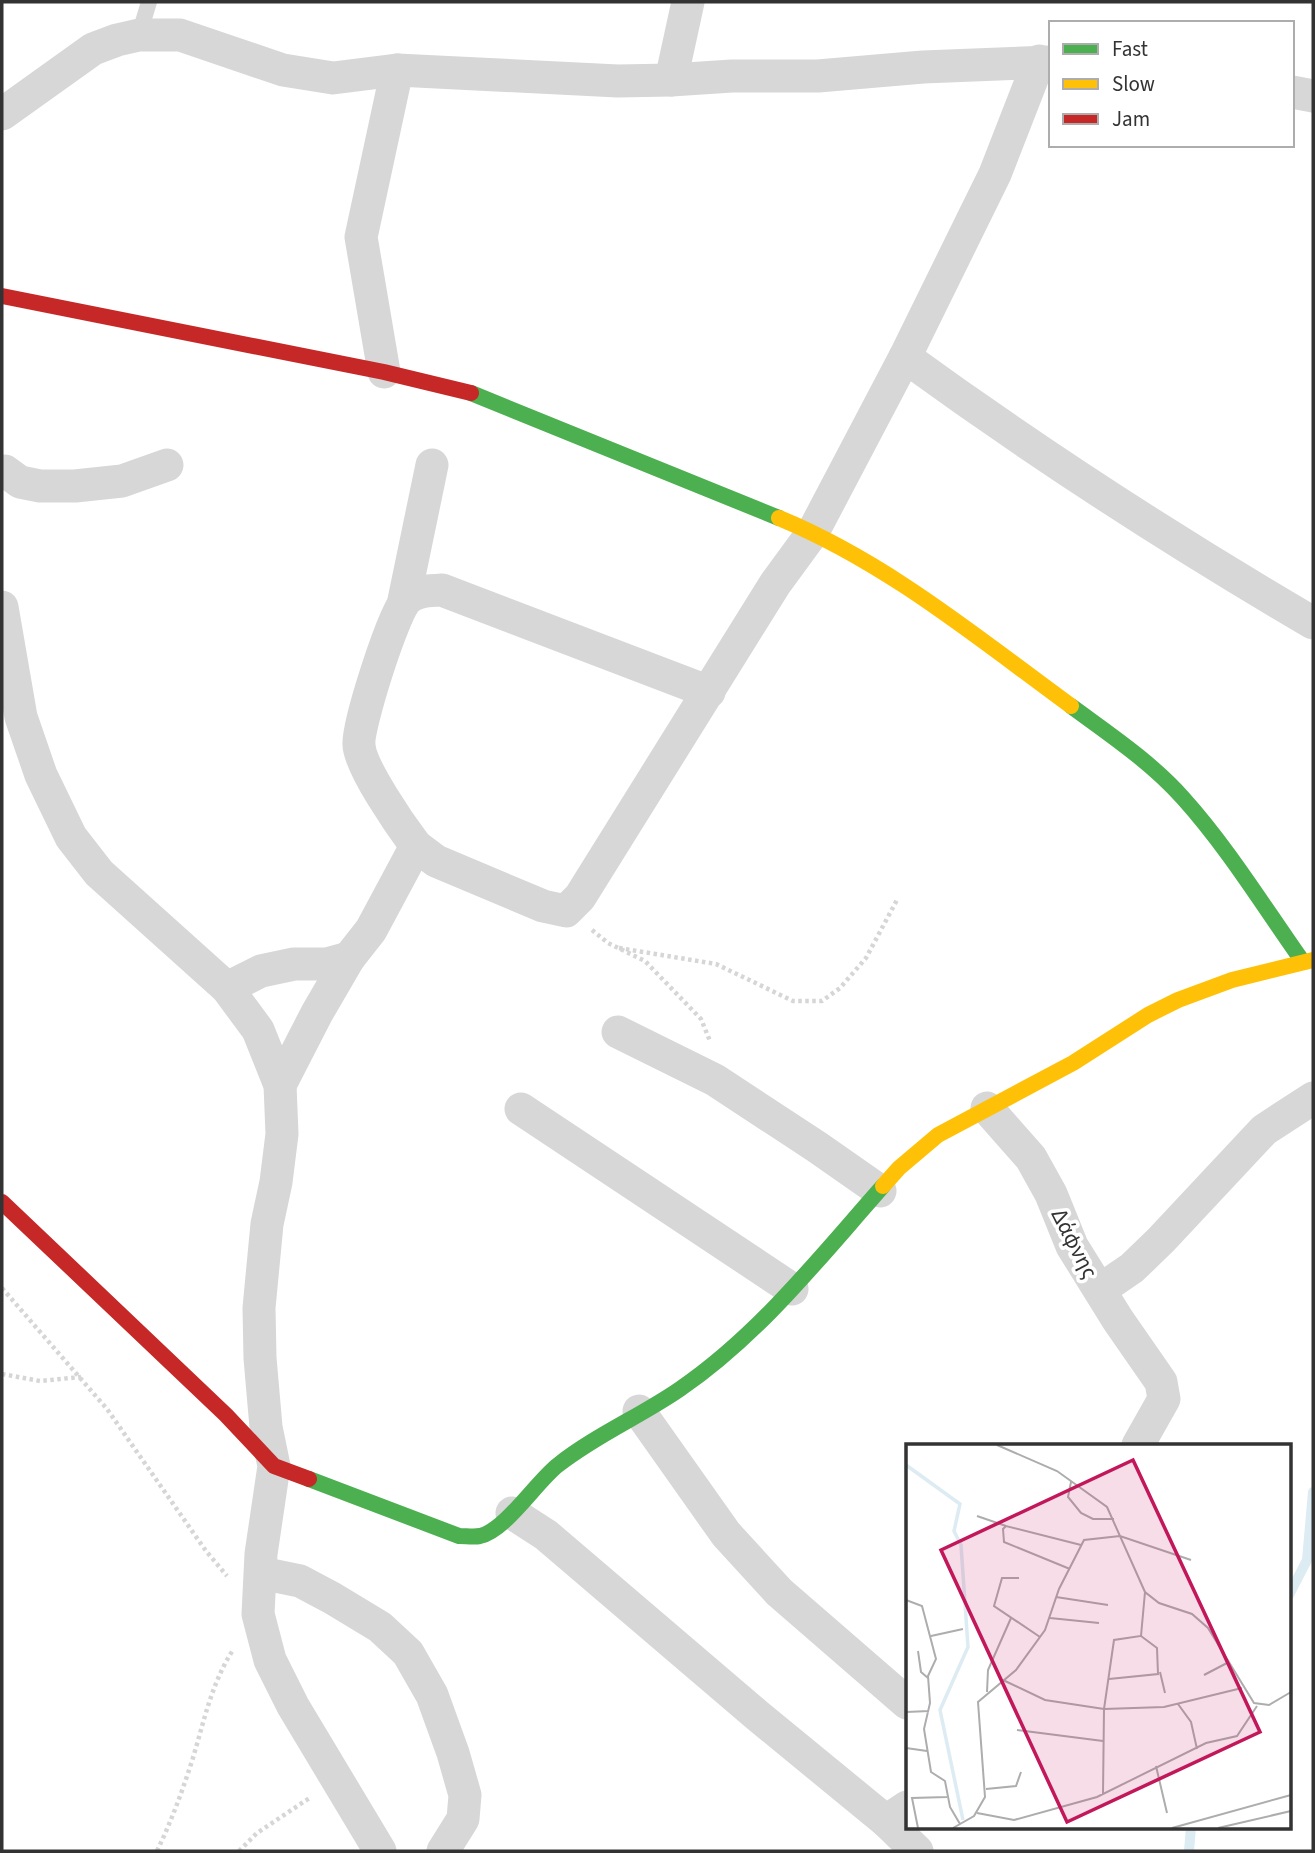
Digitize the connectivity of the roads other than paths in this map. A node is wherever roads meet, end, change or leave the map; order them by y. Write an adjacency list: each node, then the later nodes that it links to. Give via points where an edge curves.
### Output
1 (149, 2): 3 (lane)
2 (688, 2): 6 (street)
3 (139, 35): 5 (street, via 180,35 316,77); 9 (street, via 93,49)
4 (1045, 61): 6 (street); 11 (street)
5 (397, 70): 6 (street); 12 (street, via 361,237)
6 (671, 80)
7 (1294, 92): 8 (street)
8 (1313, 96)
9 (2, 114)
10 (2, 296): 12 (street)
11 (905, 358): 16 (street); 19 (street, via 1162,531)
12 (384, 372): 16 (street, via 472,394)
13 (167, 465): 15 (street, via 122,481 75,486 20,482)
14 (432, 465): 17 (street)
15 (3, 470)
16 (813, 532): 20 (street, via 775,584); 23 (street, via 914,591 1123,744 1182,797)
17 (404, 600): 20 (street, via 416,592 442,590); 21 (street, via 393,622 358,743 364,766)
18 (2, 607): 24 (street, via 21,717 41,775 71,836 99,873)
19 (1313, 623)
20 (709, 692): 21 (street, via 580,897 566,911 543,906 436,861)
21 (416, 846): 22 (street, via 371,930)
22 (349, 958): 24 (street, via 261,971); 26 (street)
23 (1308, 961): 28 (street, via 1232,980 1178,1000)
24 (227, 988): 26 (street, via 258,1030)
25 (618, 1032): 30 (street, via 715,1080)
26 (280, 1085): 36 (street, via 282,1133 259,1308 266,1427)
27 (1313, 1098): 33 (street, via 1256,1138 1161,1240)
28 (986, 1108): 30 (street, via 938,1135); 33 (street, Δάφνης, via 1031,1158 1072,1246)
29 (521, 1109): 32 (street)
30 (880, 1191): 32 (street)
31 (2, 1202): 36 (street)
32 (792, 1289): 34 (street, via 708,1368)
33 (1100, 1290): 35 (street, Δάφνης, via 1161,1382 1164,1399)
34 (639, 1412): 37 (street, via 556,1466); 39 (street, via 726,1534 779,1592)
35 (1139, 1444)
36 (274, 1466): 37 (street, via 459,1536 481,1536); 38 (street)
37 (512, 1514): 40 (street, via 545,1535 758,1716)
38 (261, 1573): 41 (street, via 258,1614 270,1660); 42 (street, via 300,1581 332,1598 380,1627 408,1653 432,1695 465,1795 463,1819)
39 (906, 1702)
40 (897, 1814): 43 (street)
41 (380, 1851)
42 (443, 1851)
43 (917, 1851)

